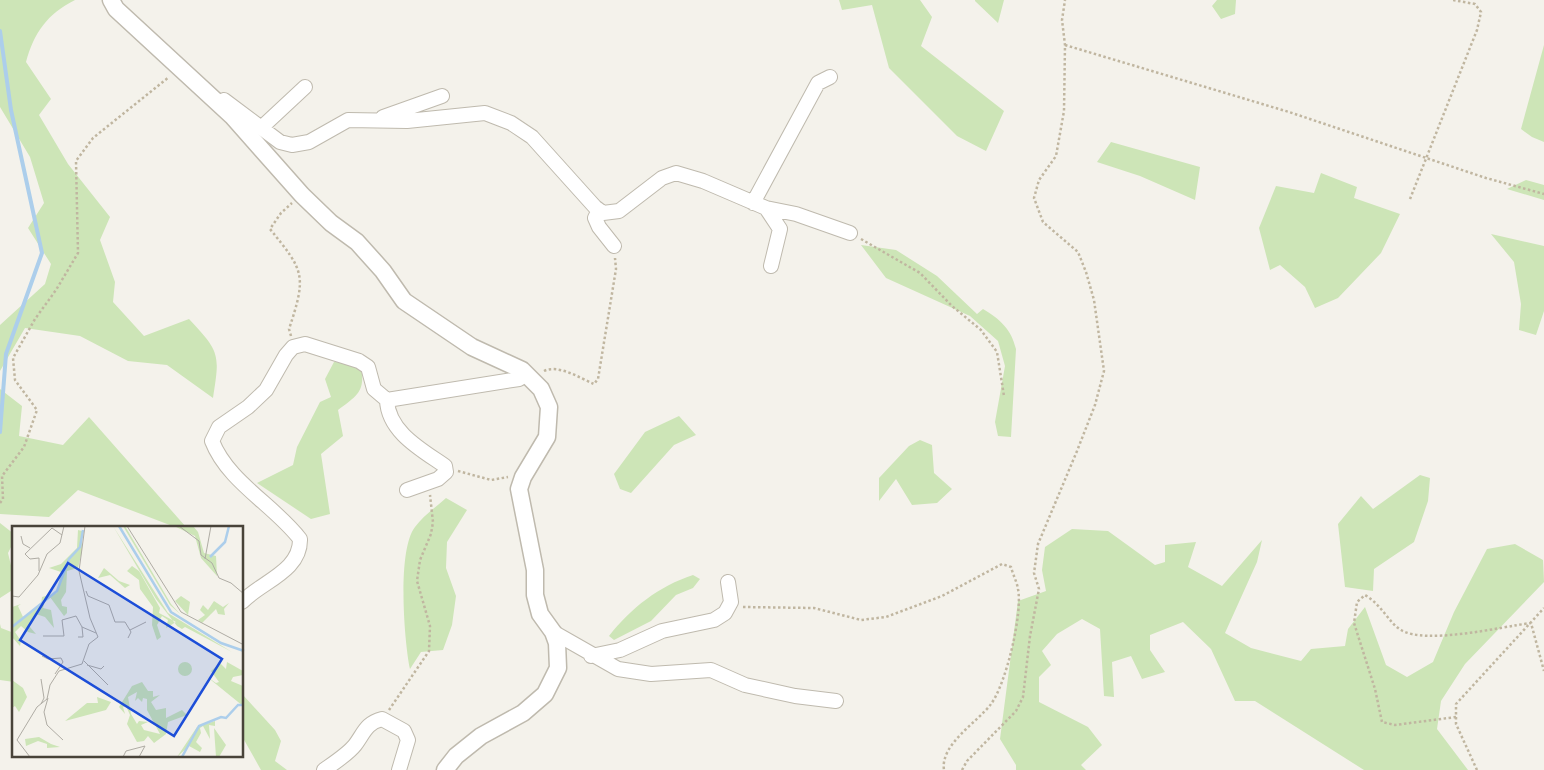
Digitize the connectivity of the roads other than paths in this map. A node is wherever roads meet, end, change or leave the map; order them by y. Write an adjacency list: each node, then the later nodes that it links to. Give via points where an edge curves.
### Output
1 (111, 0): 2 (street, via 116,9)
2 (181, 69): 7 (street); 14 (street, via 232,116 302,195 331,223 358,242 404,301 472,346 516,366)
3 (830, 77): 8 (street, via 818,83)
4 (305, 87): 7 (street)
5 (442, 96): 6 (street)
6 (373, 120): 7 (street, via 348,120 309,142 292,144 280,142); 10 (street, via 407,121 485,113 511,123 532,137)
7 (261, 128)
8 (753, 203): 9 (street); 10 (street, via 704,181 676,173 662,178 619,211 603,213)
9 (766, 208): 11 (street, via 796,214); 13 (street, via 780,229)
10 (598, 210): 12 (street, via 595,218 598,227)
11 (850, 233)
12 (614, 246)
13 (771, 266)
14 (527, 377): 15 (street); 19 (street, via 546,397 549,422 547,437 519,489 535,570 535,595 540,614)
15 (387, 400): 16 (street, via 388,415 394,424 445,466 446,472); 18 (street, via 374,389 368,367 358,360 305,344 293,347 266,390 219,427 212,441 217,453 300,539 301,549 289,566)
16 (407, 490)
17 (728, 582): 20 (street, via 731,602 725,613 714,620 662,631 620,650)
18 (244, 600)
19 (553, 632): 20 (street); 24 (street, via 558,668 545,694 524,713 481,736 456,756)
20 (591, 656): 21 (street, via 618,669 651,674 711,670 744,685)
21 (836, 701)
22 (324, 770): 23 (street, via 354,746 365,728 382,719 404,731 408,740)
23 (399, 770)
24 (445, 770)

